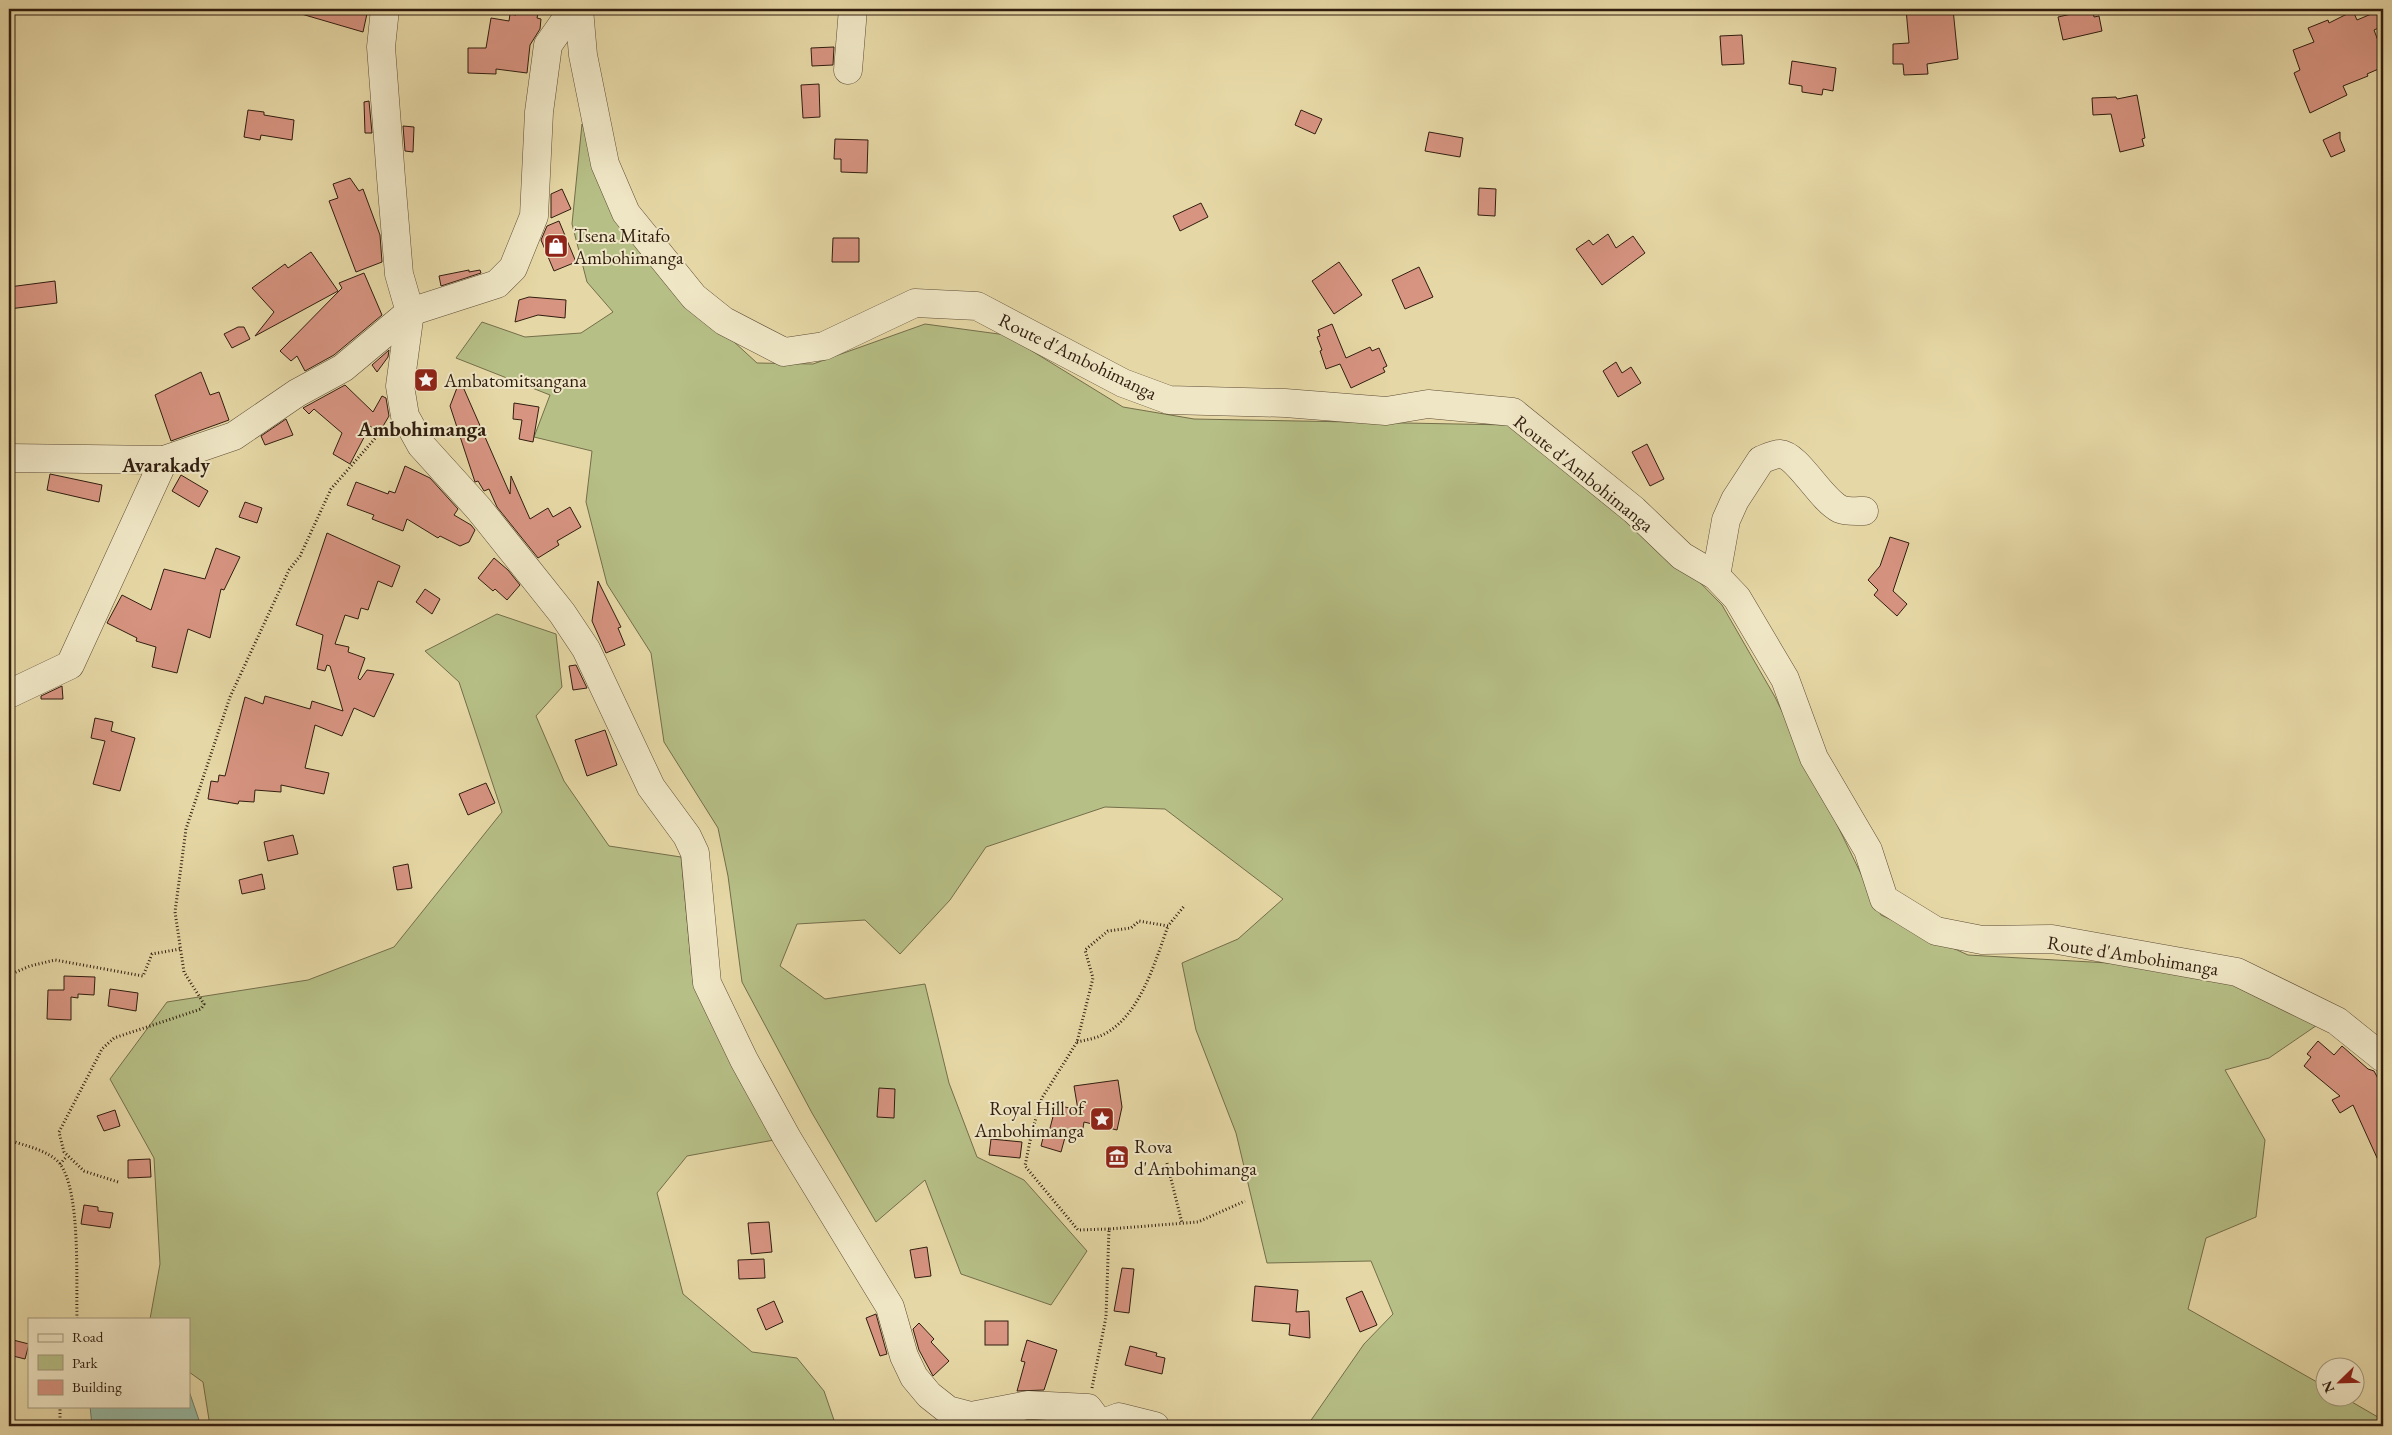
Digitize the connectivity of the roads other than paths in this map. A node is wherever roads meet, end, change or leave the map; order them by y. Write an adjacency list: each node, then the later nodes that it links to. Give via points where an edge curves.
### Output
1 (385, 9): 4 (street, via 381,47 391,178 400,274)
2 (853, 9): 3 (street)
3 (848, 70)
4 (410, 312): 6 (street, via 343,368 297,393 234,436); 8 (street, Route d'Ambohimanga, via 497,284 514,268 534,216 539,112 548,45 562,24 579,9 583,55 605,164 626,213 694,297 724,321 759,341 784,352 824,346 915,303 977,306 1124,383 1169,400 1285,403 1386,411 1428,404 1514,412 1634,510 1682,556); 11 (street, via 400,386 405,416 421,444 479,509 562,613 586,649 651,787 687,836 695,853 706,983 787,1138 890,1307 904,1356 914,1377 948,1410 971,1416 1028,1405 1088,1408 1100,1424 1119,1417)
5 (9, 458): 6 (street)
6 (164, 460): 9 (street, via 70,665)
7 (1864, 511): 8 (street, via 1842,510 1832,503 1793,458 1780,454 1761,460 1726,520)
8 (1716, 576): 10 (street, Route d'Ambohimanga, via 1736,598 1785,679 1814,758 1868,850 1884,899 1936,931 1982,940 2052,939 2237,972 2337,1021)
9 (9, 694)
10 (2383, 1058)
11 (1155, 1426)

